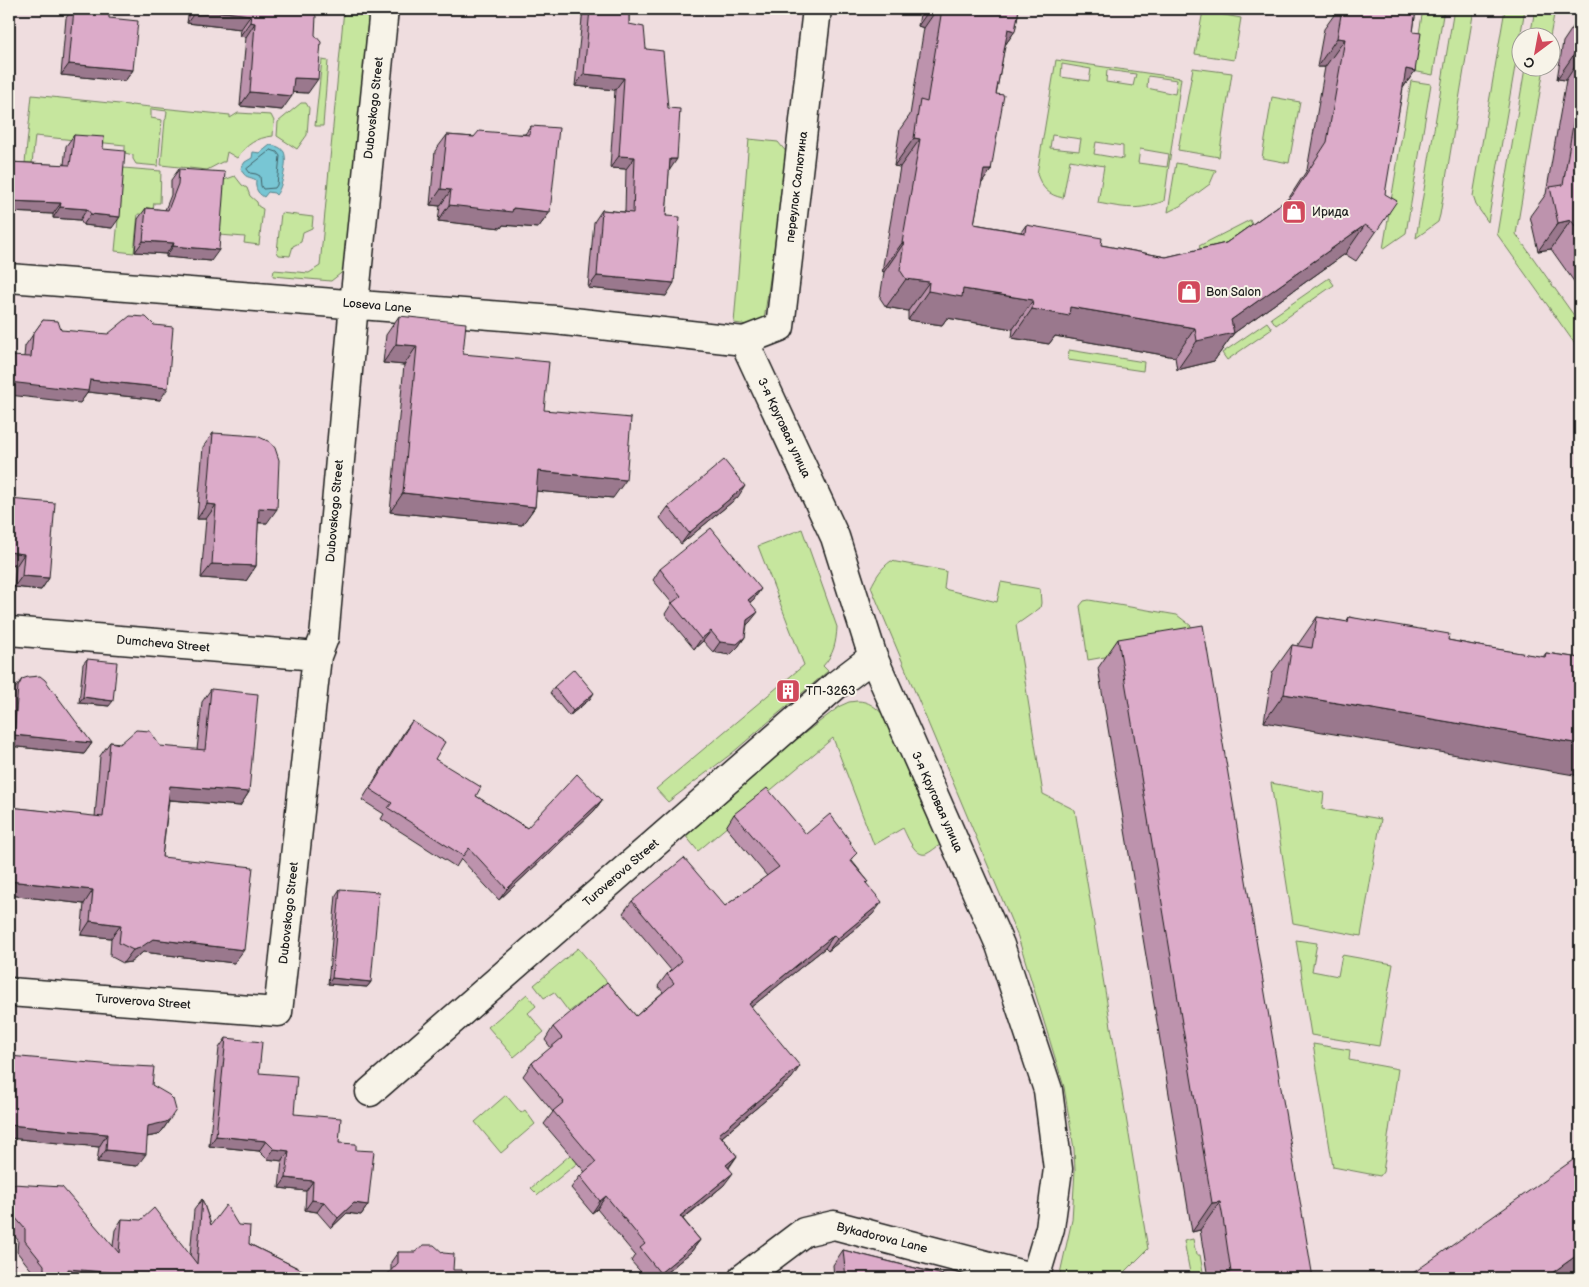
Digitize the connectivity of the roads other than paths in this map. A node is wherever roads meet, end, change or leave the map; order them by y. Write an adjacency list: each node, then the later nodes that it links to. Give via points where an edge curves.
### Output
1 (384, 9): 4 (street, Dubovskogo Street)
2 (817, 9): 5 (street, переулок Салютина, via 780,327)
3 (9, 278): 4 (street, Loseva Lane)
4 (354, 304): 5 (street, Loseva Lane, via 555,320); 7 (street, Dubovskogo Street, via 324,638)
5 (744, 341): 8 (street, 3-я Круговая улица, via 835,536)
6 (9, 631): 7 (street, Dumcheva Street)
7 (317, 656): 10 (street, Dubovskogo Street)
8 (873, 657): 11 (street, Turoverova Street, via 835,686); 13 (street, 3-я Круговая улица, via 1000,944 1048,1090 1058,1169 1050,1228)
9 (9, 992): 10 (street, Turoverova Street)
10 (278, 1012)
11 (370, 1092)
12 (743, 1278): 13 (street, Bykadorova Lane, via 804,1232 834,1224)
13 (1035, 1278)

